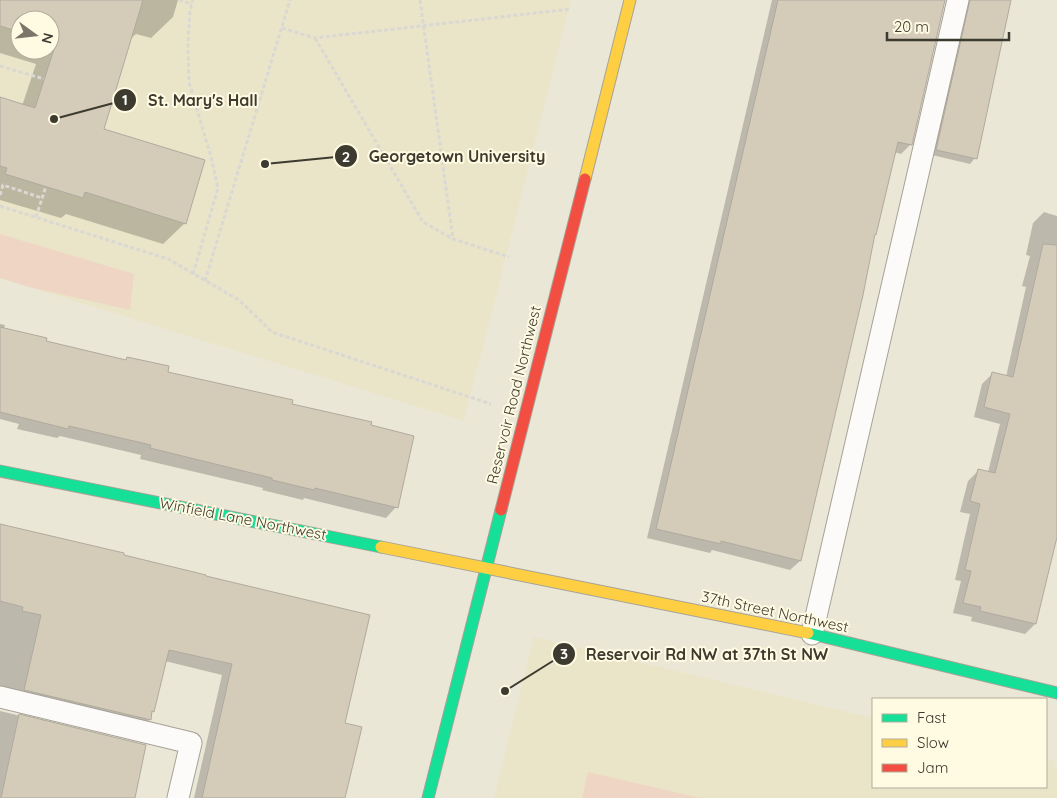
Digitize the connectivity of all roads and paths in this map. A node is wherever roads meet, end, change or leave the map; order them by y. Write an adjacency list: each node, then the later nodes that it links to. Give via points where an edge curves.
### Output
1 (179, 0): 6 (path)
2 (290, 0): 9 (path)
3 (420, 0): 8 (path)
4 (630, 0): 24 (street, Reservoir Road Northwest)
5 (958, 0): 25 (lane)
6 (193, 2): 20 (path, via 188,45 190,82 218,188)
7 (570, 9): 8 (path)
8 (424, 26): 10 (path); 18 (path)
9 (282, 28): 10 (path); 21 (path)
10 (315, 38): 18 (path, via 423,222)
11 (0, 66): 12 (path)
12 (44, 79)
13 (46, 186): 15 (path)
14 (0, 195): 15 (path, via 3,185)
15 (42, 198): 17 (path)
16 (0, 206): 17 (path)
17 (36, 217): 20 (path, via 168,259)
18 (453, 239): 19 (path)
19 (509, 257)
20 (193, 274): 21 (path)
21 (206, 281): 22 (path, via 239,300 272,332)
22 (499, 407)
23 (0, 470): 24 (street, Winfield Lane Northwest)
24 (486, 568): 25 (street, 37th Street Northwest); 29 (street, Reservoir Road Northwest)
25 (812, 634): 26 (street, 37th Street Northwest)
26 (1057, 693)
27 (0, 697): 28 (lane, via 191,743)
28 (178, 798)
29 (428, 798)

